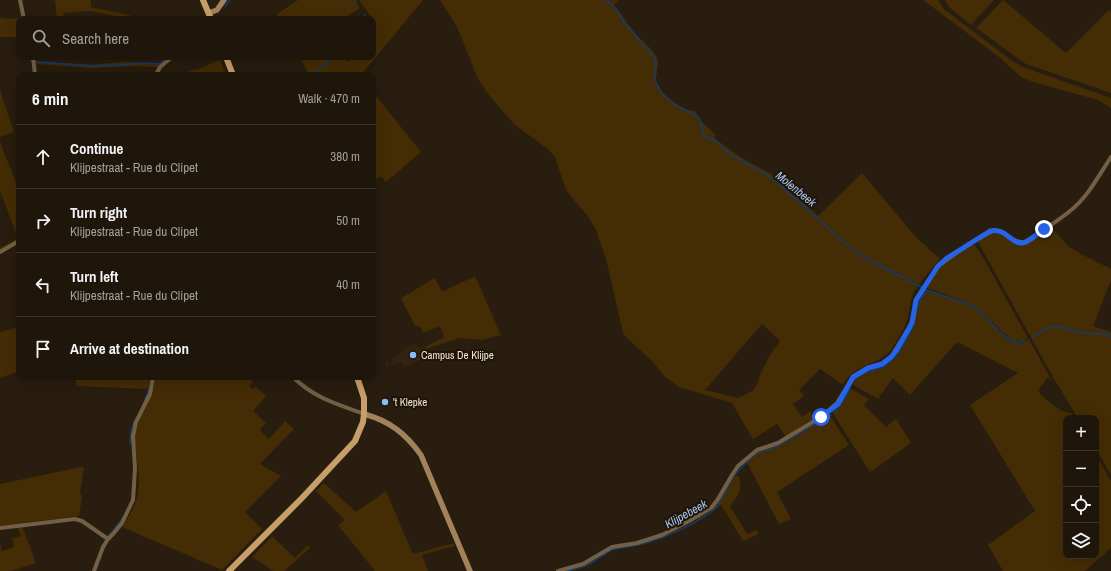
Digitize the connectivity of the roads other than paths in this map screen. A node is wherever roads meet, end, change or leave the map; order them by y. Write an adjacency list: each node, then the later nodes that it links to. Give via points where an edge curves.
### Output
1 (20, 0): 4 (street)
2 (203, 0): 5 (main road)
3 (224, 0): 5 (street)
4 (23, 16)
5 (210, 16)
6 (33, 60): 9 (street)
7 (168, 60): 10 (street)
8 (227, 60): 11 (main road)
9 (35, 72)
10 (158, 72)
11 (232, 72)
12 (1111, 156): 24 (street, via 1084,196 1070,211 1027,241 1017,242 1001,231 994,230 942,262 914,303 913,319 891,357 882,364 868,368 853,377 838,404 821,417 778,443 757,450 738,466 712,507 662,535 612,547 583,564)
13 (16, 243): 14 (street)
14 (0, 252)
15 (152, 380): 20 (street, via 150,394 136,422 133,436 133,500 122,523)
16 (296, 380): 18 (street, via 319,397)
17 (358, 380): 18 (main road, via 364,398)
18 (364, 414): 22 (main road, via 358,435 350,447); 23 (street, via 381,419 400,432 421,455)
19 (0, 528): 20 (street, via 75,519)
20 (108, 538): 21 (street)
21 (94, 571)
22 (229, 571)
23 (470, 571)
24 (558, 571)

